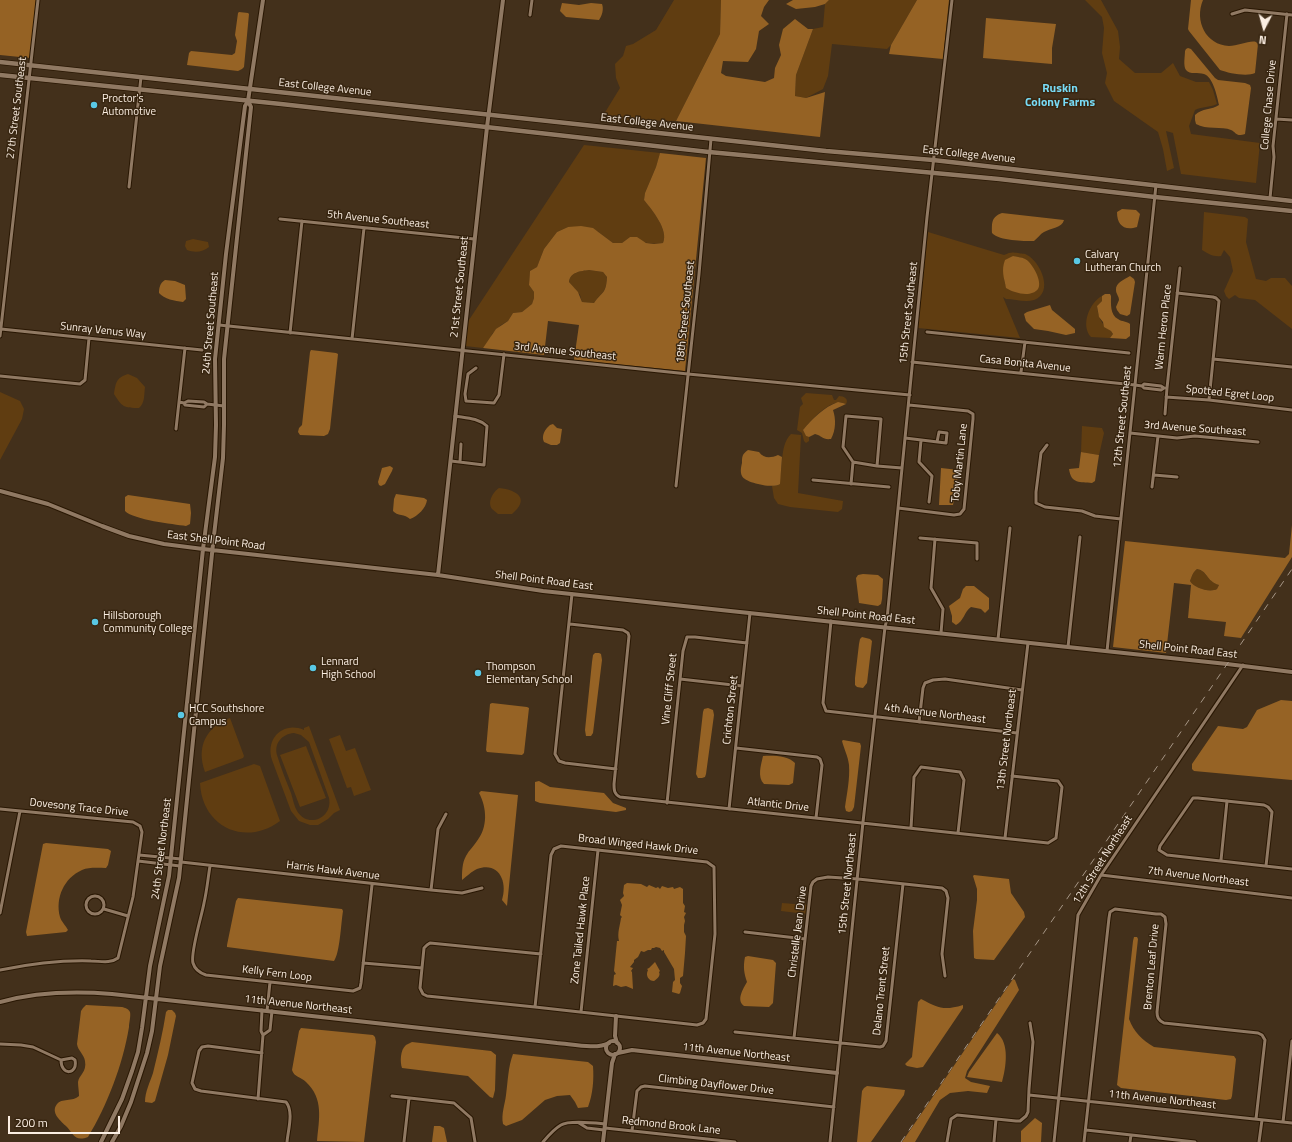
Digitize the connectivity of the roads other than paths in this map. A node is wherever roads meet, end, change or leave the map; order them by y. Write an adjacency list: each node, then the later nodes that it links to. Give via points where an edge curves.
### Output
1 (38, 0): 11 (street, 27th Street Southeast)
2 (263, 0): 16 (street, 24th Street Southeast)
3 (503, 0): 18 (street, 21st Street Southeast)
4 (532, 0): 6 (street)
5 (952, 0): 24 (street, 15th Street Southeast)
6 (530, 14)
7 (1232, 14): 8 (street, via 1245,10)
8 (1287, 14): 9 (street); 19 (street, College Chase Drive)
9 (1292, 15)
10 (0, 62): 11 (main road, East College Avenue)
11 (31, 66): 13 (street, 27th Street Southeast); 14 (main road, East College Avenue)
12 (0, 75): 13 (main road, East College Avenue)
13 (30, 77): 15 (main road, East College Avenue); 40 (street, 27th Street Southeast)
14 (141, 77): 15 (street); 16 (main road, East College Avenue)
15 (140, 89): 17 (main road, East College Avenue); 27 (street)
16 (250, 89): 17 (street, 24th Street Southeast); 18 (main road, East College Avenue)
17 (248, 101): 21 (main road, East College Avenue); 38 (street, 24th Street Southeast, via 244,113); 39 (street, 24th Street Southeast, via 251,107)
18 (488, 115): 21 (street, 21st Street Southeast); 22 (main road, East College Avenue)
19 (1276, 119): 20 (street); 29 (street, College Chase Drive)
20 (1292, 120)
21 (487, 127): 23 (main road, East College Avenue); 35 (street, 21st Street Southeast)
22 (711, 139): 23 (street, 18th Street Southeast); 24 (main road, East College Avenue)
23 (709, 152): 25 (main road, East College Avenue); 59 (street, 18th Street Southeast)
24 (933, 160): 25 (street, 15th Street Southeast); 26 (main road, East College Avenue)
25 (932, 172): 28 (main road, East College Avenue); 53 (street, 15th Street Southeast)
26 (1156, 185): 28 (street, 12th Street Southeast); 29 (main road, East College Avenue)
27 (130, 187)
28 (1155, 197): 31 (main road, East College Avenue); 61 (street, 12th Street Southeast)
29 (1270, 198): 30 (main road, East College Avenue)
30 (1292, 201)
31 (1292, 211)
32 (280, 218): 33 (street, 5th Avenue Southeast)
33 (302, 221): 34 (street, 5th Avenue Southeast); 42 (street)
34 (364, 228): 35 (street, 5th Avenue Southeast); 45 (street)
35 (474, 239): 49 (street, 21st Street Southeast)
36 (1180, 268): 37 (street, Warm Heron Place)
37 (1177, 293): 52 (street, via 1213,297 1219,301); 62 (street, Warm Heron Place)
38 (219, 326): 39 (street, 3rd Avenue Southeast); 67 (street, 24th Street Southeast, via 215,359)
39 (228, 326): 42 (street, 3rd Avenue Southeast); 69 (street, 24th Street Southeast, via 224,359)
40 (1, 329): 43 (street, 27th Street Southeast); 44 (street, Sunray Venus Way)
41 (928, 332): 46 (street)
42 (290, 333): 45 (street, 3rd Avenue Southeast)
43 (0, 336)
44 (89, 338): 47 (street, Sunray Venus Way); 60 (street, via 85,380 80,384)
45 (352, 339): 49 (street, 3rd Avenue Southeast)
46 (1024, 342): 50 (street); 56 (street)
47 (185, 348): 48 (street, Sunray Venus Way); 66 (street)
48 (202, 350)
49 (463, 351): 51 (street, 3rd Avenue Southeast); 57 (street, 21st Street Southeast)
50 (1129, 353)
51 (504, 354): 58 (street, via 500,396 494,403 466,401); 59 (street, 3rd Avenue Southeast)
52 (1213, 359): 54 (street); 65 (street)
53 (912, 362): 56 (street, Casa Bonita Avenue); 63 (street, 15th Street Southeast)
54 (1292, 367)
55 (476, 368): 58 (street)
56 (1021, 372): 61 (street, Casa Bonita Avenue)
57 (460, 374): 58 (street); 72 (street, 21st Street Southeast)
58 (468, 374)
59 (688, 374): 63 (street, 3rd Avenue Southeast); 91 (street, 18th Street Southeast)
60 (0, 376)
61 (1135, 385): 62 (street, Casa Bonita Avenue, via 1161,390); 74 (street, 12th Street Southeast)
62 (1166, 388): 64 (street, Warm Heron Place)
63 (910, 395): 68 (street, 15th Street Southeast)
64 (1166, 397): 65 (street, Spotted Egret Loop); 71 (street, Warm Heron Place)
65 (1209, 400): 70 (street, Spotted Egret Loop)
66 (179, 402): 67 (street, via 204,407 207,404); 73 (street)
67 (215, 405): 69 (street); 102 (street, 24th Street Southeast, via 214,457)
68 (909, 405): 76 (street, 15th Street Southeast); 96 (street, Toby Martin Lane, via 968,411 973,414 964,509 960,514 954,515)
69 (224, 406): 103 (street, 24th Street Southeast, via 223,458)
70 (1292, 410)
71 (1165, 414)
72 (456, 416): 82 (street, 21st Street Southeast); 83 (street, via 473,418 487,426 484,465)
73 (176, 430)
74 (1130, 433): 75 (street, 3rd Avenue Southeast); 97 (street, 12th Street Southeast)
75 (1158, 436): 79 (street, 3rd Avenue Southeast, via 1195,436); 87 (street)
76 (905, 438): 77 (street); 86 (street, 15th Street Southeast)
77 (921, 440): 78 (street); 95 (street, via 919,462 932,476)
78 (938, 442): 78 (street, via 946,442 946,433 939,432)
79 (1258, 442)
80 (461, 444): 83 (street)
81 (1047, 445): 97 (street, via 1041,453 1036,503 1045,507)
82 (451, 461): 83 (street); 105 (street, 21st Street Southeast)
83 (460, 462)
84 (853, 462): 85 (street); 85 (street, via 843,447 846,416 881,419); 90 (street)
85 (877, 466): 86 (street)
86 (902, 468): 96 (street, 15th Street Southeast)
87 (1154, 475): 88 (street); 93 (street)
88 (1177, 477)
89 (813, 480): 90 (street)
90 (851, 484): 92 (street)
91 (676, 486)
92 (889, 487)
93 (1152, 487)
94 (0, 491): 102 (street, East Shell Point Road, via 48,504 129,536)
95 (930, 502)
96 (898, 508): 110 (street, 15th Street Southeast)
97 (1121, 519): 116 (street, 12th Street Southeast)
98 (1010, 528): 112 (street)
99 (1080, 537): 115 (street)
100 (920, 538): 101 (street)
101 (935, 539): 104 (street, via 976,543); 111 (street, via 930,588 943,609)
102 (203, 549): 103 (street, East Shell Point Road); 141 (street, 24th Street Northeast)
103 (212, 550): 105 (street, East Shell Point Road); 144 (street, 24th Street Northeast)
104 (977, 559)
105 (438, 576): 106 (street, Shell Point Road East)
106 (572, 594): 107 (street, Shell Point Road East); 109 (street)
107 (750, 613): 108 (street, Shell Point Road East); 113 (street, Crichton Street)
108 (831, 621): 110 (street, Shell Point Road East); 122 (street, 4th Avenue Northeast, via 824,707 829,712)
109 (570, 624): 126 (street, Atlantic Drive, via 623,630 629,636); 126 (street, via 556,757 565,763)
110 (885, 627): 111 (street, Shell Point Road East); 122 (street, 15th Street Northeast)
111 (941, 633): 112 (street, Shell Point Road East)
112 (998, 639): 114 (street, Shell Point Road East)
113 (747, 642): 119 (street, Vine Cliff Street, via 687,637); 120 (street, Crichton Street)
114 (1028, 643): 115 (street, Shell Point Road East); 121 (street, 13th Street Northeast)
115 (1068, 647): 116 (street, Shell Point Road East)
116 (1107, 651): 117 (street, Shell Point Road East)
117 (1243, 666): 118 (street, Shell Point Road East); 149 (street, 12th Street Northeast)
118 (1292, 672)
119 (680, 680): 120 (street); 129 (street, Vine Cliff Street)
120 (742, 686): 125 (street, Crichton Street)
121 (1022, 690): 123 (street, via 945,679 932,680 925,683 923,688); 124 (street, 13th Street Northeast)
122 (875, 716): 123 (street, 4th Avenue Northeast); 135 (street, 15th Street Northeast)
123 (919, 722): 124 (street, 4th Avenue Northeast)
124 (1017, 733): 127 (street, 13th Street Northeast)
125 (736, 748): 131 (street, Crichton Street); 134 (street, via 820,759 822,765)
126 (616, 768): 129 (street, Atlantic Drive, via 616,795)
127 (1012, 776): 138 (street, 13th Street Northeast); 138 (street, Atlantic Drive, via 1058,781 1062,787 1056,838 1048,843)
128 (1227, 801): 142 (street); 142 (street, via 1192,798 1159,850 1167,855); 147 (street, via 1264,805 1272,812)
129 (667, 803): 131 (street, Atlantic Drive)
130 (0, 809): 132 (street, Dovesong Trace Drive)
131 (729, 809): 134 (street, Atlantic Drive)
132 (20, 811): 140 (street, Dovesong Trace Drive, via 137,823 142,832); 157 (street)
133 (446, 814): 154 (street, via 438,829)
134 (816, 818): 135 (street, Atlantic Drive)
135 (863, 822): 136 (street, Atlantic Drive); 150 (street, 15th Street Northeast)
136 (911, 828): 137 (street, Atlantic Drive); 137 (street, via 914,777 921,767 960,772 964,780)
137 (958, 833): 138 (street, Atlantic Drive)
138 (1005, 838)
139 (598, 850): 161 (street, Broad Winged Hawk Drive, via 561,846 552,852); 173 (street, Zone Tailed Hawk Place); 174 (street, Broad Winged Hawk Drive, via 707,862 714,866 715,934 705,1021 697,1025)
140 (139, 855): 141 (street); 143 (street, Dovesong Trace Drive)
141 (171, 858): 144 (street); 145 (street, 24th Street Northeast)
142 (1221, 860): 147 (street)
143 (138, 861): 145 (street); 158 (street, Dovesong Trace Drive)
144 (181, 862): 145 (street); 146 (street, Harris Hawk Avenue); 168 (street, 24th Street Northeast)
145 (170, 865): 167 (street, 24th Street Northeast)
146 (210, 866): 152 (street, Harris Hawk Avenue); 166 (street, Kelly Fern Loop, via 192,963 198,971 206,975)
147 (1266, 866): 148 (street)
148 (1292, 869)
149 (1101, 875): 155 (street, 7th Avenue Northeast); 196 (street, 12th Street Northeast, via 1078,915)
150 (858, 879): 151 (street, Christelle Jean Drive); 160 (street, Christelle Jean Drive, via 828,877 813,882); 183 (street, 15th Street Northeast)
151 (903, 884): 165 (street, Christelle Jean Drive, via 946,890 948,898 942,954); 183 (street, Delano Trent Street, via 886,1041 880,1047)
152 (372, 885): 154 (street, Harris Hawk Avenue); 162 (street, Kelly Fern Loop)
153 (482, 888): 154 (street, Harris Hawk Avenue, via 462,893)
154 (431, 890)
155 (1292, 898)
156 (104, 909): 156 (street, via 103,900 98,897 88,900 89,912 100,913); 158 (street)
157 (0, 913)
158 (128, 916): 164 (street, Dovesong Trace Drive, via 120,954 115,960 68,960)
159 (745, 932): 160 (street)
160 (805, 939): 179 (street, Christelle Jean Drive)
161 (541, 954): 163 (street, Broad Winged Hawk Drive, via 430,943 424,948); 170 (street, Broad Winged Hawk Drive)
162 (363, 963): 163 (street); 166 (street, Kelly Fern Loop, via 360,988 353,991)
163 (422, 968): 170 (street, Broad Winged Hawk Drive, via 420,988 427,996)
164 (0, 970)
165 (945, 976)
166 (270, 982): 172 (street)
167 (146, 997): 168 (street, 11th Avenue Northeast); 169 (street, 11th Avenue Northeast, via 88,992 30,996); 212 (street, 24th Street Northeast, via 132,1071 122,1099)
168 (156, 998): 171 (street, 11th Avenue Northeast); 213 (street, 24th Street Northeast, via 152,1031 141,1074)
169 (0, 1002)
170 (535, 1008): 173 (street, Broad Winged Hawk Drive)
171 (262, 1010): 172 (street, 11th Avenue Northeast); 178 (street, via 261,1031)
172 (270, 1011): 178 (street, via 270,1030); 185 (street, 11th Avenue Northeast)
173 (581, 1012): 174 (street, Broad Winged Hawk Drive)
174 (616, 1016): 176 (street)
175 (1030, 1023): 193 (street, via 1033,1042)
176 (615, 1031): 180 (street); 182 (street)
177 (735, 1032): 179 (street, Delano Trent Street)
178 (264, 1035): 188 (street)
179 (794, 1038): 183 (street, Delano Trent Street)
180 (610, 1042): 182 (street); 185 (street, 11th Avenue Northeast); 187 (street, via 606,1047)
181 (1292, 1042): 204 (street)
182 (618, 1043): 186 (street, 11th Avenue Northeast); 189 (street, via 620,1048)
183 (840, 1043): 192 (street, 15th Street Northeast)
184 (0, 1044): 190 (street, via 33,1047)
185 (594, 1046): 187 (street, 11th Avenue Northeast)
186 (632, 1050): 189 (street, 11th Avenue Northeast); 192 (street, 11th Avenue Northeast)
187 (608, 1052): 189 (street); 191 (street)
188 (262, 1053): 197 (street); 197 (street, via 205,1046 198,1053 192,1081 198,1091)
189 (617, 1053): 191 (street)
190 (61, 1060): 190 (street, via 72,1058 76,1066 70,1072 66,1071 61,1065)
191 (612, 1062): 207 (street)
192 (837, 1073): 199 (street, 15th Street Northeast)
193 (1029, 1095): 196 (street, 11th Avenue Northeast); 201 (street, via 1028,1112 1020,1121)
194 (392, 1096): 195 (street)
195 (409, 1098): 215 (street); 216 (street, via 456,1104 471,1118)
196 (1058, 1098): 198 (street, 11th Avenue Northeast); 223 (street, 12th Street Northeast)
197 (258, 1099): 214 (street, via 282,1101 290,1106)
198 (1089, 1102): 200 (street, 11th Avenue Northeast); 200 (street, Brenton Leaf Drive, via 1108,918 1110,912 1115,909 1130,910 1161,914 1165,917 1157,1012 1160,1020 1164,1023 1262,1035 1265,1040); 209 (street, Brenton Leaf Drive)
199 (834, 1107): 210 (street, Climbing Dayflower Drive, via 646,1086 637,1091); 220 (street, 15th Street Northeast)
200 (1256, 1119): 202 (street, 11th Avenue Northeast)
201 (996, 1120): 221 (street, via 953,1116 949,1123); 222 (street)
202 (1262, 1120): 204 (street, 11th Avenue Northeast); 227 (street)
203 (593, 1122): 205 (street, Redmond Brook Lane); 207 (street, Redmond Brook Lane); 208 (street)
204 (1283, 1122): 206 (street, 11th Avenue Northeast)
205 (579, 1123): 208 (street, Redmond Brook Lane); 217 (street, Redmond Brook Lane, via 562,1124)
206 (1292, 1123)
207 (605, 1127): 208 (street, Redmond Brook Lane); 210 (street, Redmond Brook Lane); 218 (street)
208 (592, 1129)
209 (1086, 1130): 211 (street); 224 (street, Brenton Leaf Drive)
210 (632, 1131): 219 (street, Redmond Brook Lane)
211 (1131, 1135): 225 (street); 226 (street)
212 (101, 1142)
213 (112, 1142)
214 (287, 1142)
215 (404, 1142)
216 (476, 1142)
217 (543, 1142)
218 (603, 1142)
219 (735, 1142)
220 (830, 1142)
221 (947, 1142)
222 (994, 1142)
223 (1054, 1142)
224 (1084, 1142)
225 (1130, 1142)
226 (1195, 1142)
227 (1259, 1142)

